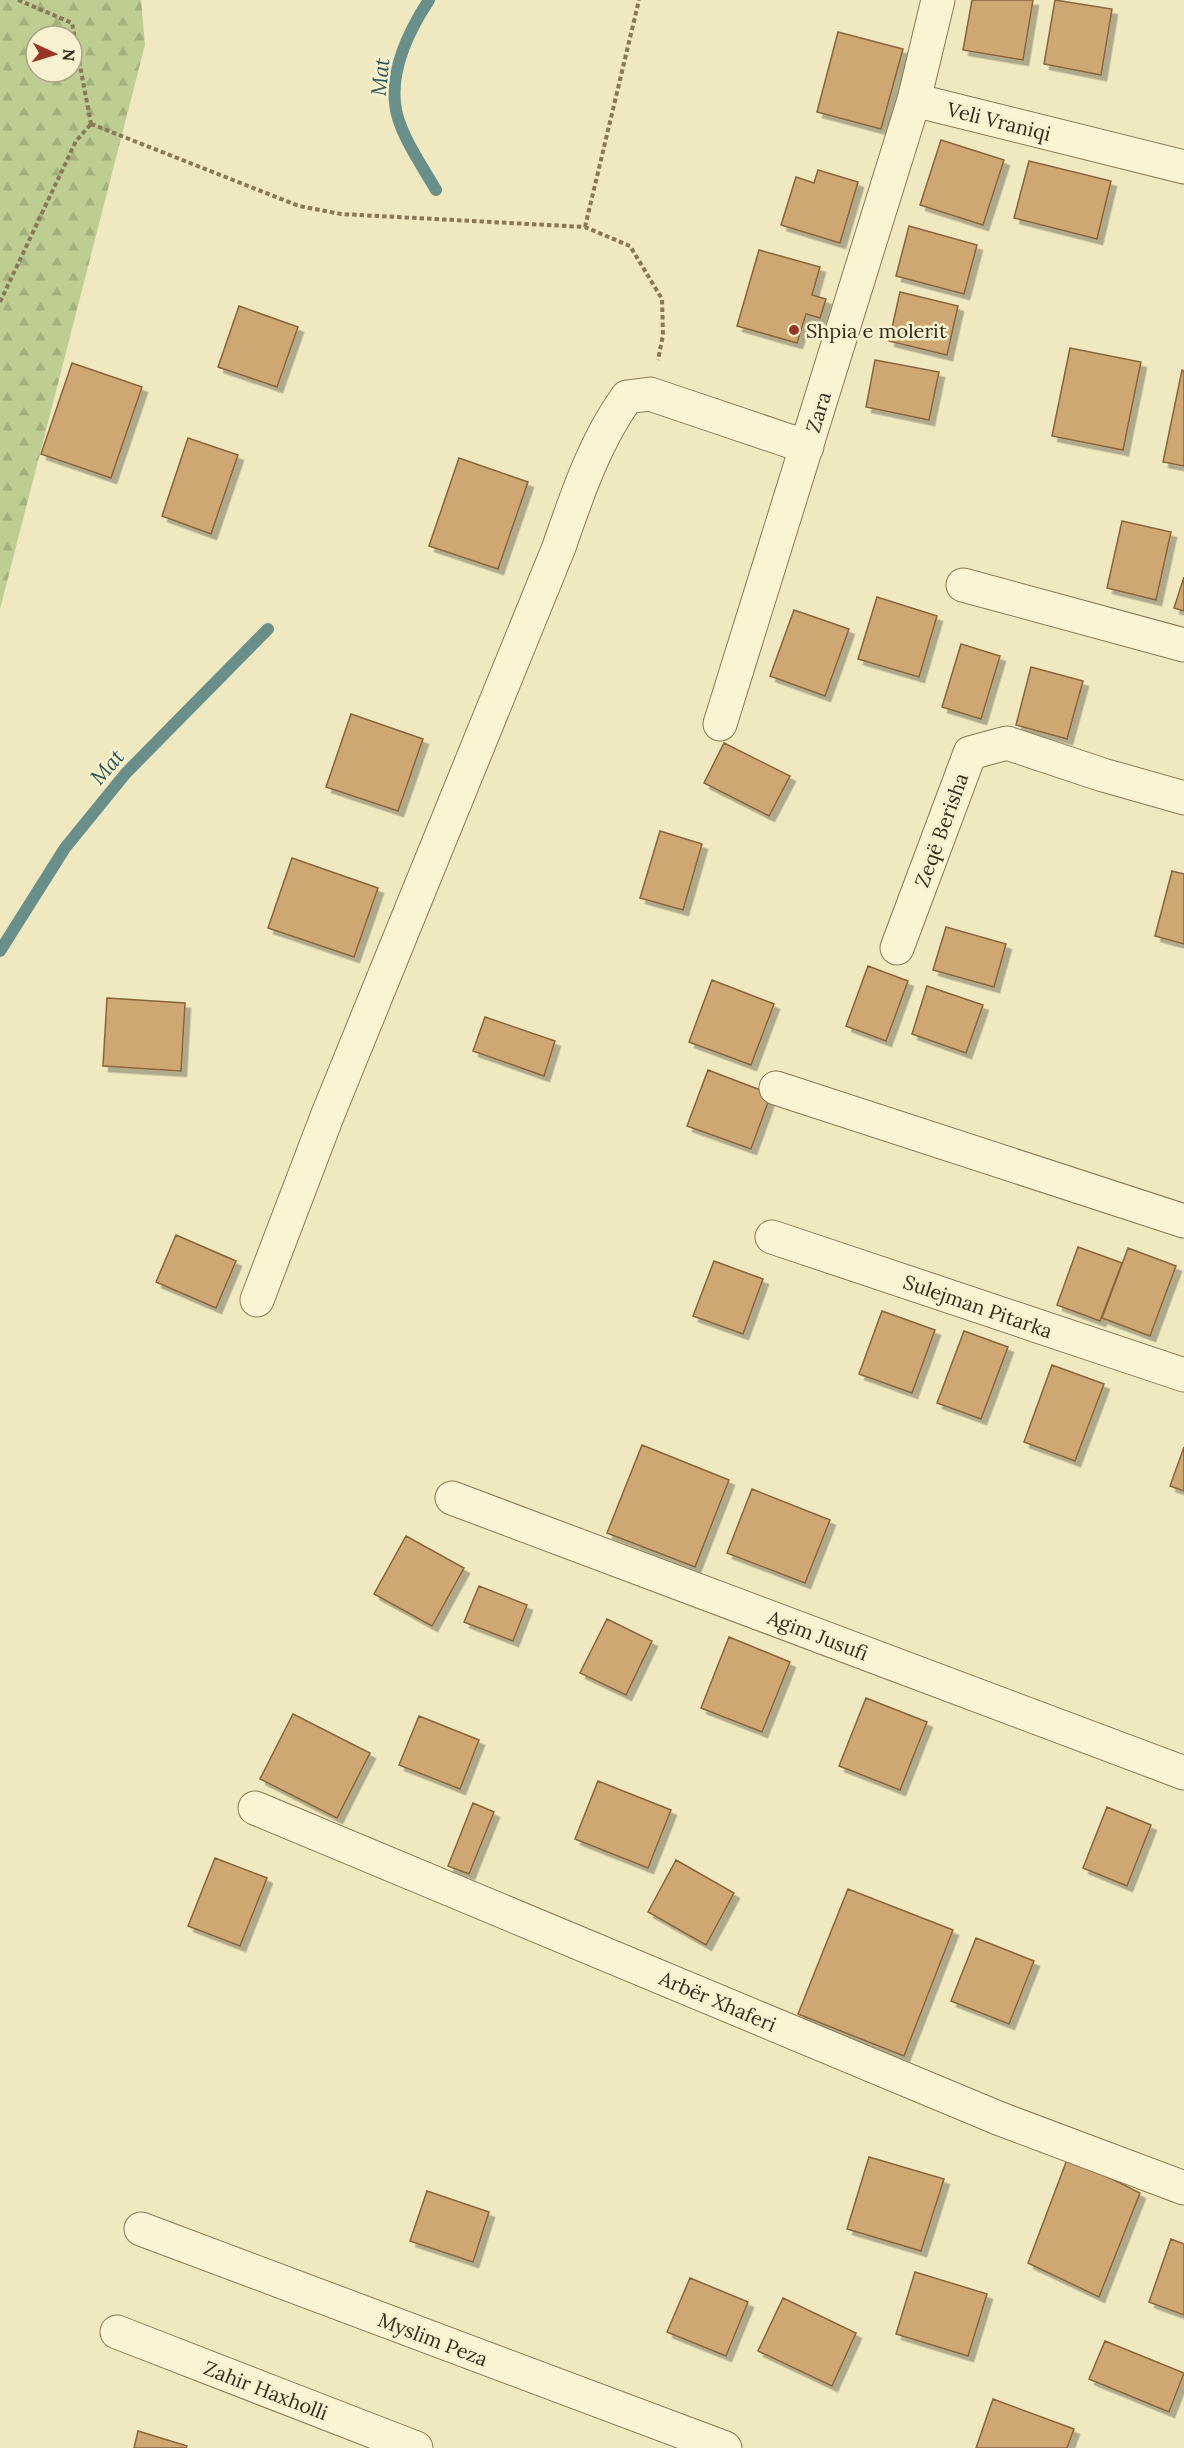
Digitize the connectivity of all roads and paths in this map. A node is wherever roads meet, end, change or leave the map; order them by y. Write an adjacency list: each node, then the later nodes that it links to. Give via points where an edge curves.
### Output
1 (18, 0): 5 (path, via 72,23)
2 (639, 0): 7 (path)
3 (938, 0): 4 (street)
4 (914, 100): 6 (street, Veli Vraniqi); 10 (street, Zara)
5 (91, 124): 7 (path, via 299,206 341,214); 8 (path, via 76,141)
6 (1184, 167)
7 (585, 226): 9 (path, via 630,246 662,299 663,335)
8 (0, 302)
9 (650, 394): 10 (street); 19 (street, via 627,397 610,420 580,488)
10 (807, 447): 13 (street, Zara)
11 (963, 585): 12 (street)
12 (1184, 645)
13 (720, 724)
14 (1184, 798): 15 (street, Zeqë Berisha, via 1007,743 970,753)
15 (897, 948)
16 (776, 1088): 17 (street)
17 (1184, 1221)
18 (772, 1237): 20 (street, Sulejman Pitarka)
19 (257, 1300)
20 (1184, 1375)
21 (452, 1498): 22 (street, Agim Jusufi)
22 (1184, 1773)
23 (255, 1808): 24 (street, Arbër Xhaferi, via 998,2118)
24 (1184, 2188)
25 (141, 2229): 28 (street, Myslim Peza)
26 (117, 2332): 27 (street, Zahir Haxholli)
27 (416, 2448)
28 (725, 2448)

